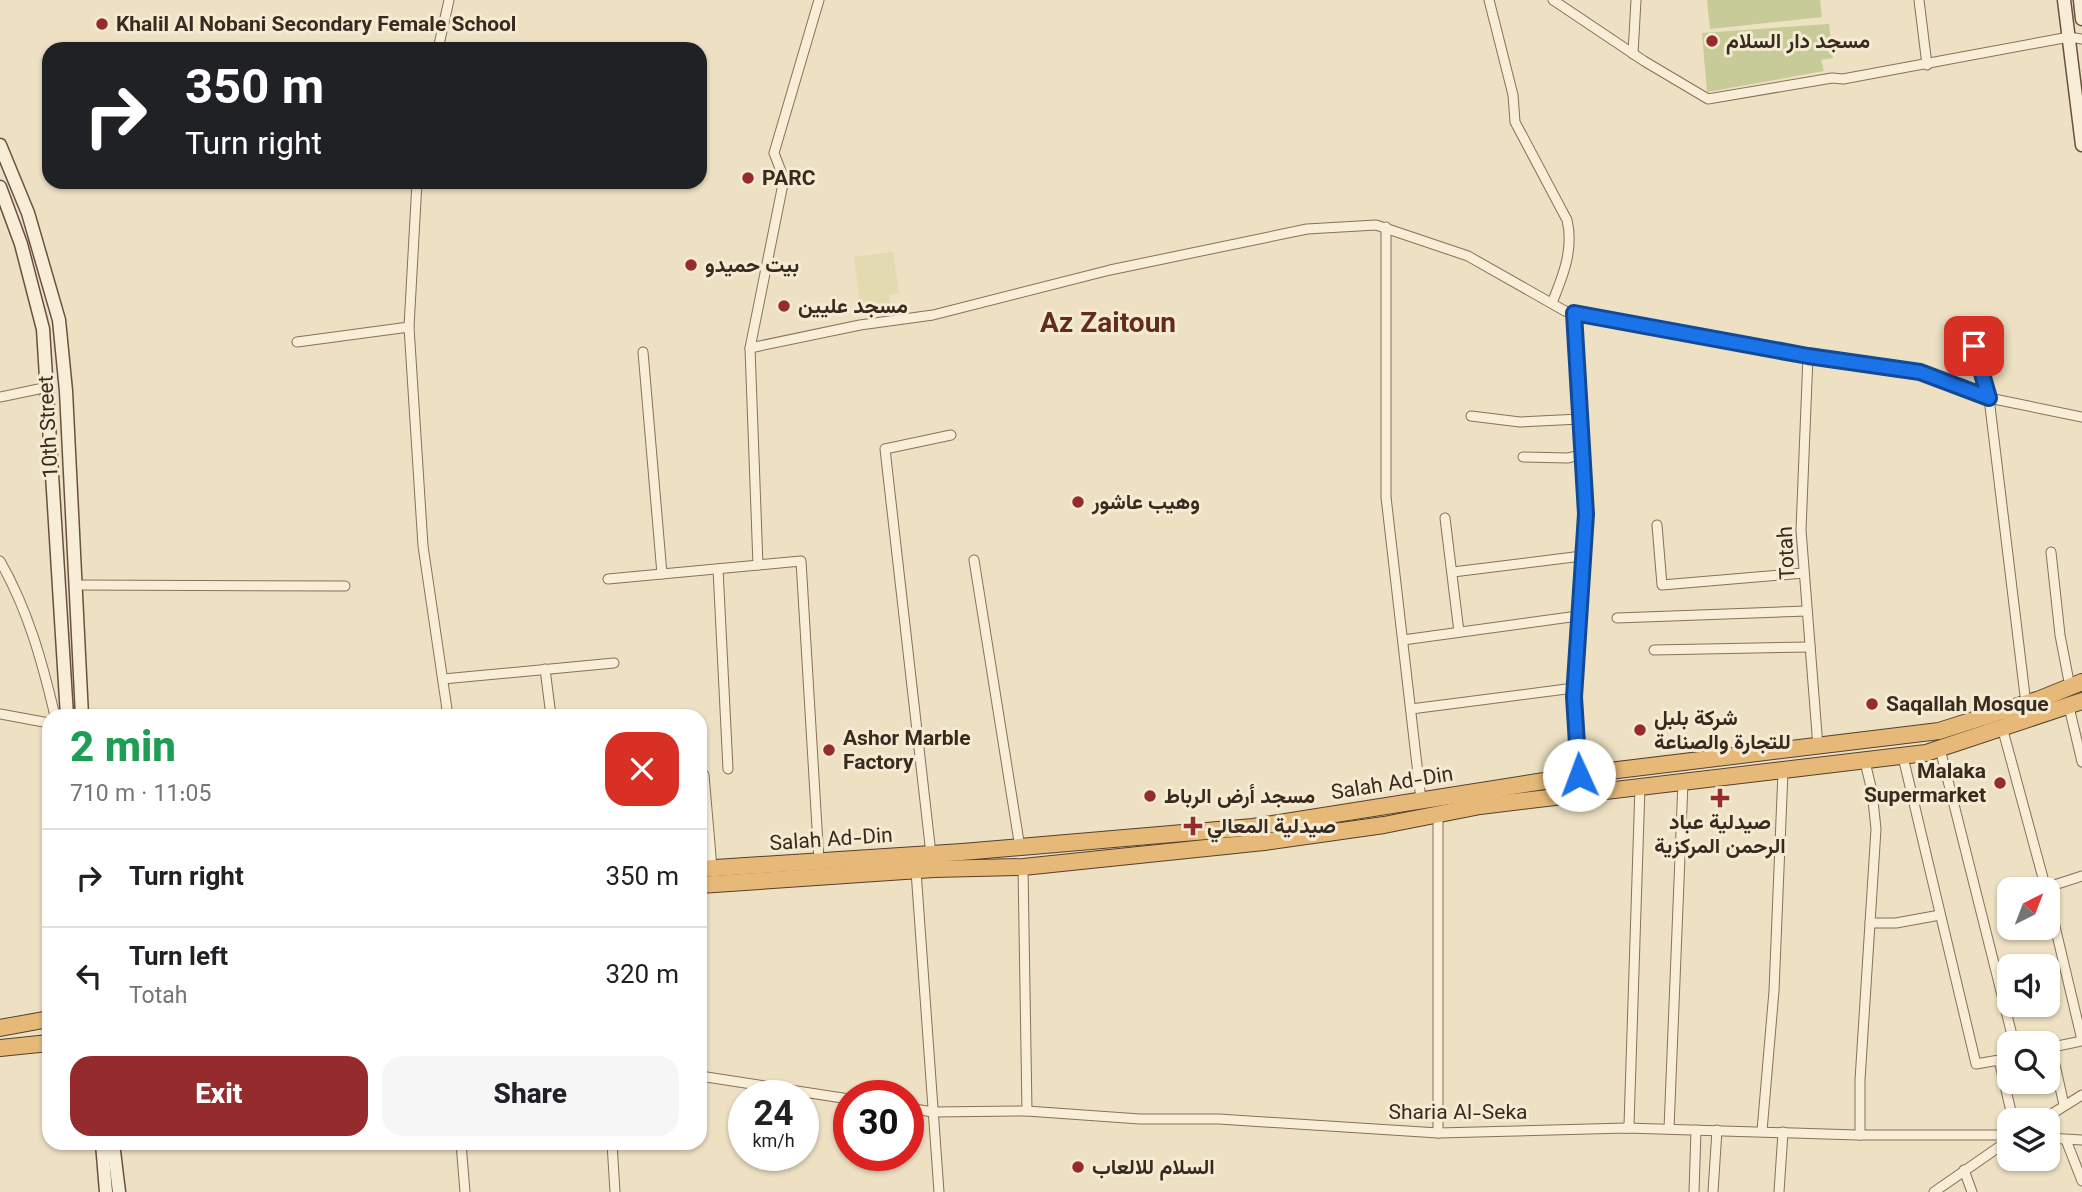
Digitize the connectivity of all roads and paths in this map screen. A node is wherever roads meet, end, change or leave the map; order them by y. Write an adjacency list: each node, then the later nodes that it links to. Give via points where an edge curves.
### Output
1 (449, 0): 11 (street)
2 (819, 0): 25 (street, via 774,153 784,179)
3 (1489, 0): 20 (street, via 1513,95 1515,122 1570,233 1563,275)
4 (1553, 0): 12 (street)
5 (1636, 0): 12 (street)
6 (1919, 0): 13 (street)
7 (2064, 0): 10 (main road)
8 (2080, 0): 9 (main road)
9 (2082, 19)
10 (2076, 38): 13 (street); 15 (main road)
11 (440, 42)
12 (1633, 54): 13 (street, via 1708,99)
13 (1927, 65)
14 (0, 145): 49 (main road, 10th Street, via 32,225 59,320)
15 (2082, 145)
16 (0, 187): 18 (main road, 10th Street)
17 (416, 189): 23 (street)
18 (3, 203): 28 (main road, 10th Street, via 36,295)
19 (1386, 227): 20 (street, via 1468,256); 25 (street, via 1307,229 1110,270 933,315); 55 (street, via 1386,497)
20 (1552, 303): 21 (street)
21 (1574, 313): 27 (street); 33 (street)
22 (1966, 322): 30 (street)
23 (409, 327): 24 (street); 60 (street, via 424,546)
24 (297, 342)
25 (750, 348): 43 (street)
26 (643, 352): 47 (street)
27 (1808, 356): 30 (street, via 1920,372); 46 (street, Totah, via 1801,530)
28 (48, 387): 29 (street); 66 (main road, 10th Street)
29 (0, 397)
30 (1989, 398): 32 (street); 63 (street)
31 (1471, 416): 33 (street, via 1520,422)
32 (2082, 417)
33 (1580, 419): 35 (street)
34 (951, 435): 87 (street, via 885,449)
35 (1583, 454): 36 (street); 40 (street, via 1586,514)
36 (1523, 457)
37 (1445, 518): 45 (street)
38 (1657, 526): 46 (street, via 1662,585)
39 (2051, 552): 61 (street, via 2060,635)
40 (1582, 556): 45 (street); 52 (street)
41 (974, 560): 86 (street)
42 (0, 561): 65 (street, via 40,650)
43 (758, 565): 44 (street); 88 (street, via 801,561)
44 (718, 569): 47 (street); 79 (street)
45 (1453, 572): 54 (street)
46 (1804, 573): 51 (street, Totah)
47 (662, 574): 48 (street)
48 (608, 579)
49 (76, 585): 50 (street); 67 (main road, 10th Street)
50 (345, 586)
51 (1807, 611): 53 (street); 56 (street, Totah)
52 (1578, 616): 54 (street); 62 (street)
53 (1617, 618)
54 (1459, 632): 55 (street)
55 (1403, 640): 70 (street)
56 (1810, 648): 57 (street); 74 (street, Totah)
57 (1654, 650)
58 (614, 663): 59 (street)
59 (545, 670): 60 (street); 69 (street)
60 (443, 679): 68 (street)
61 (2076, 685): 63 (highway, Salah Ad-Din)
62 (1574, 688): 70 (street); 81 (street)
63 (2026, 704): 74 (highway, Salah Ad-Din, via 1940,731)
64 (2076, 704): 73 (highway, Salah Ad-Din); 78 (street)
65 (53, 709)
66 (67, 709)
67 (82, 709)
68 (447, 709)
69 (550, 709)
70 (1411, 709): 84 (street)
71 (0, 714): 72 (street)
72 (42, 722)
73 (2002, 727): 75 (highway, Salah Ad-Din); 93 (street)
74 (1818, 747): 81 (highway, Salah Ad-Din)
75 (1940, 749): 76 (highway, Salah Ad-Din); 101 (street)
76 (1903, 757): 77 (highway, Salah Ad-Din); 96 (street)
77 (1865, 762): 80 (highway, Salah Ad-Din); 97 (street, via 1875,820)
78 (2082, 762)
79 (728, 769)
80 (1783, 771): 82 (highway, Salah Ad-Din); 120 (street, via 1774,991)
81 (1579, 775): 84 (highway, Salah Ad-Din)
82 (1683, 782): 83 (highway, Salah Ad-Din); 117 (street)
83 (1640, 786): 85 (highway, Salah Ad-Din); 116 (street)
84 (1422, 800): 86 (highway, Salah Ad-Din, via 1253,827)
85 (1438, 814): 89 (highway, Salah Ad-Din, via 1264,842); 122 (street)
86 (1020, 848): 87 (highway, Salah Ad-Din)
87 (931, 854): 88 (highway, Salah Ad-Din)
88 (819, 861): 90 (highway, Salah Ad-Din)
89 (1023, 867): 91 (highway, Salah Ad-Din); 114 (street)
90 (707, 868)
91 (916, 871): 95 (highway, Salah Ad-Din); 115 (street)
92 (2082, 876): 94 (street)
93 (2042, 877)
94 (2060, 884)
95 (707, 885)
96 (1940, 915): 97 (street); 106 (street, via 1976,1063)
97 (1870, 923): 123 (street)
98 (2058, 940): 102 (street)
99 (42, 1020): 100 (highway)
100 (0, 1028)
101 (2011, 1031)
102 (2082, 1040): 104 (street)
103 (42, 1044): 105 (highway)
104 (2060, 1045)
105 (0, 1048)
106 (1997, 1060)
107 (707, 1077): 110 (street)
108 (2060, 1090): 111 (street)
109 (2082, 1096): 111 (street)
110 (833, 1097)
111 (2064, 1105): 112 (street)
112 (2060, 1108)
113 (924, 1111): 115 (street, Sharia Al-Seka)
114 (1027, 1111): 115 (street, Sharia Al-Seka); 122 (street, Sharia Al-Seka)
115 (933, 1112): 139 (street)
116 (1626, 1128): 117 (street, Sharia Al-Seka); 122 (street, Sharia Al-Seka)
117 (1669, 1129): 118 (street, Sharia Al-Seka)
118 (1696, 1130): 119 (street, Sharia Al-Seka); 140 (street)
119 (1717, 1130): 120 (street, Sharia Al-Seka); 141 (street)
120 (1762, 1132): 121 (street, Sharia Al-Seka)
121 (1783, 1132): 123 (street, Sharia Al-Seka); 142 (street)
122 (1438, 1133)
123 (1860, 1135): 124 (street, Sharia Al-Seka)
124 (1997, 1137)
125 (2060, 1139): 126 (street)
126 (2066, 1140): 127 (street); 134 (street)
127 (2082, 1140)
128 (1997, 1146): 133 (street)
129 (103, 1150): 135 (main road)
130 (114, 1150): 136 (main road)
131 (462, 1150): 137 (street)
132 (612, 1150): 138 (street)
133 (1964, 1170): 143 (street); 144 (street)
134 (2082, 1181)
135 (106, 1192)
136 (118, 1192)
137 (465, 1192)
138 (615, 1192)
139 (939, 1192)
140 (1694, 1192)
141 (1713, 1192)
142 (1779, 1192)
143 (1934, 1192)
144 (1972, 1192)

